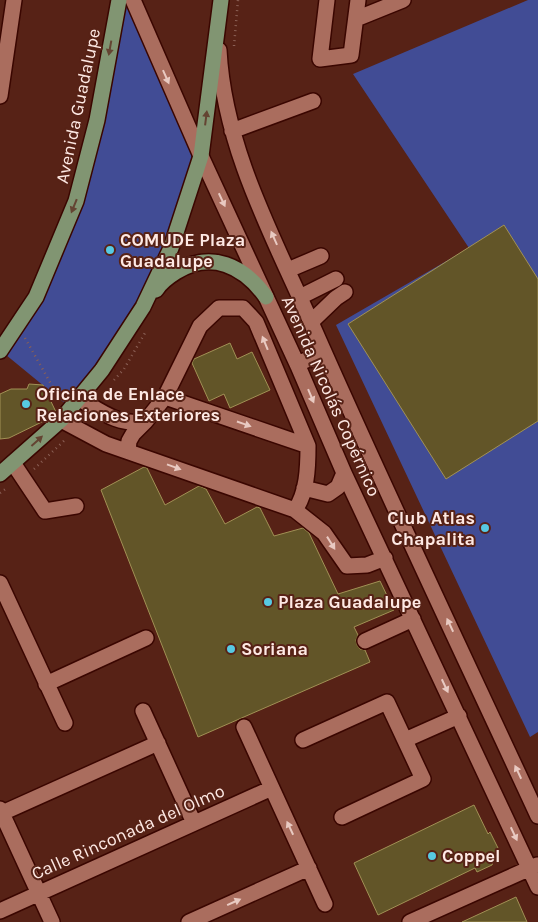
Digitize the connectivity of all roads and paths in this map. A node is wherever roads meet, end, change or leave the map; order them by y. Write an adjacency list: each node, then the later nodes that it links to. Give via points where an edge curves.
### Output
1 (14, 0): 10 (street)
2 (119, 0): 22 (main road, Avenida Guadalupe, one-way to 22, via 97,120 76,201 36,297)
3 (133, 0): 13 (street, Avenida Nicolás Copérnico, one-way to 13)
4 (221, 0): 9 (main road)
5 (327, 0): 8 (street, via 320,59 351,56)
6 (358, 0): 8 (street)
7 (403, 0): 8 (street)
8 (356, 19)
9 (217, 26): 12 (street, Avenida Nicolás Copérnico, via 220,71); 13 (main road, one-way to 9)
10 (0, 96)
11 (313, 101): 12 (street)
12 (232, 131): 15 (street, Avenida Nicolás Copérnico, one-way to 12, via 240,158)
13 (201, 156): 18 (street, Avenida Nicolás Copérnico, one-way to 18); 20 (main road, via 171,248)
14 (321, 256): 15 (street)
15 (288, 270): 19 (street, Avenida Nicolás Copérnico)
16 (336, 280): 19 (street)
17 (345, 292): 21 (street)
18 (266, 297): 20 (main road, via 248,276 238,270 217,262 204,262 190,265 168,277); 24 (street, Avenida Nicolás Copérnico)
19 (300, 297): 21 (street, Avenida Nicolás Copérnico)
20 (143, 307): 27 (main road, via 102,370)
21 (311, 322): 25 (street, Avenida Nicolás Copérnico)
22 (18, 326): 23 (main road, Avenida Guadalupe); 27 (path, via 55,391)
23 (0, 351)
24 (298, 366): 25 (street, via 311,359); 33 (street, Avenida Nicolás Copérnico, one-way to 33)
25 (331, 369): 53 (street, Avenida Nicolás Copérnico, one-way to 25)
26 (165, 397): 29 (street); 30 (street, one-way to 30); 30 (street, one-way to 26, via 256,322 244,308 219,308 200,326)
27 (78, 398): 28 (main road); 29 (street, via 116,420 132,424)
28 (61, 420): 31 (street, via 106,444); 32 (main road, one-way to 28)
29 (145, 422): 31 (street, via 133,434)
30 (308, 446): 35 (street)
31 (128, 451): 37 (street, one-way to 37)
32 (13, 462): 34 (main road); 36 (street, via 45,510)
33 (344, 472): 35 (street, via 338,487 328,494); 38 (street, Avenida Nicolás Copérnico)
34 (0, 474)
35 (304, 488): 37 (street, via 302,501)
36 (76, 506)
37 (295, 510): 38 (street, one-way to 38, via 324,533 347,566 367,565)
38 (385, 558): 40 (street, Avenida Nicolás Copérnico)
39 (0, 584): 43 (street)
40 (413, 619): 42 (street); 45 (street, Avenida Nicolás Copérnico, one-way to 45)
41 (146, 638): 43 (street)
42 (365, 641)
43 (46, 684): 46 (street)
44 (144, 711): 50 (street)
45 (459, 716): 49 (street); 56 (street, Avenida Nicolás Copérnico, one-way to 56)
46 (64, 723)
47 (244, 727): 51 (street)
48 (303, 740): 49 (street, via 387,702)
49 (405, 740): 54 (street, via 423,779)
50 (158, 744): 52 (street); 55 (street)
51 (272, 788): 55 (street, Calle Rinconada del Olmo); 57 (street, one-way to 51)
52 (1, 812): 59 (street)
53 (538, 816)
54 (342, 817)
55 (194, 823): 59 (street, Calle Rinconada del Olmo)
56 (534, 866): 58 (street, Avenida Nicolás Copérnico); 62 (street)
57 (308, 868): 60 (street); 64 (street, one-way to 57)
58 (538, 887)
59 (39, 894): 61 (street, Calle Rinconada del Olmo); 63 (street)
60 (325, 904)
61 (0, 911)
62 (438, 916): 65 (street)
63 (52, 922)
64 (189, 922)
65 (410, 922)

